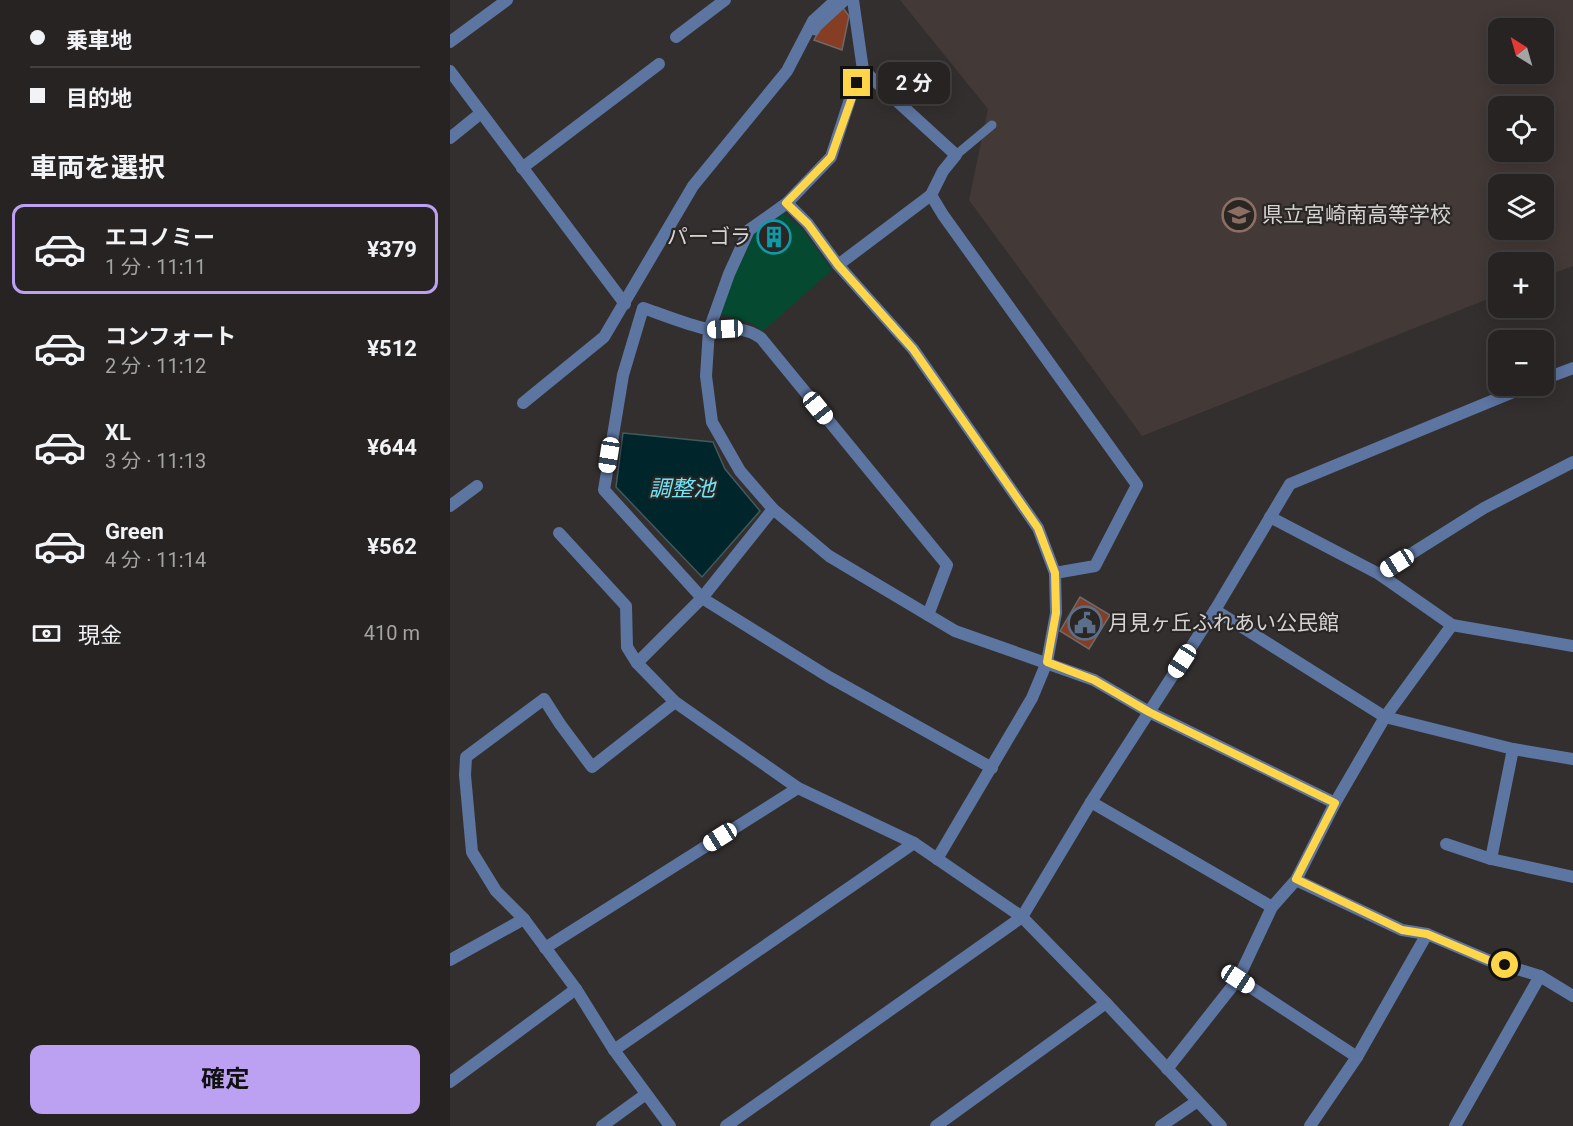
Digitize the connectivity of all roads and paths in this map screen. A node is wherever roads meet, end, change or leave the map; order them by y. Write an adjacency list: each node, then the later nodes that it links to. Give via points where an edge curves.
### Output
1 (507, 0): 8 (street)
2 (725, 0): 7 (street)
3 (836, 0): 20 (street, via 813,21 787,71 693,186)
4 (847, 0): 6 (lane)
5 (853, 0): 10 (street)
6 (815, 31)
7 (676, 36)
8 (450, 42)
9 (659, 64): 16 (street)
10 (863, 70): 15 (street); 18 (street, via 831,157)
11 (450, 71): 12 (street)
12 (481, 113): 14 (street); 16 (street)
13 (992, 125): 15 (lane)
14 (450, 138)
15 (956, 155): 17 (street)
16 (522, 168): 20 (street)
17 (931, 195): 19 (street); 32 (street, via 1137,485 1095,566)
18 (786, 203): 19 (street, via 808,224); 21 (street, via 749,230)
19 (838, 265): 32 (street, via 913,349 1038,528)
20 (625, 304): 25 (street, via 604,337)
21 (710, 330): 29 (street, via 705,376 711,422 740,471); 34 (street, via 643,308 623,375 604,490); 36 (street, via 741,328 761,338 947,565)
22 (1573, 368): 23 (street)
23 (1554, 375)
24 (1504, 396): 30 (street, via 1290,484)
25 (523, 403)
26 (1573, 462): 33 (street, via 1484,508)
27 (477, 486): 28 (street)
28 (450, 506)
29 (773, 509): 34 (street); 36 (street, via 830,556)
30 (1269, 517): 33 (street); 35 (street)
31 (559, 532): 40 (street, via 626,606 627,647)
32 (1055, 573): 39 (street, via 1056,613)
33 (1379, 574): 37 (street)
34 (702, 598): 40 (street); 46 (street, via 829,677)
35 (1215, 610): 42 (street); 43 (street)
36 (928, 615): 39 (street, via 955,631)
37 (1452, 625): 38 (street); 43 (street)
38 (1573, 646)
39 (1047, 662): 42 (street, via 1094,680); 46 (street, via 1032,698)
40 (637, 663): 41 (street)
41 (675, 702): 47 (street); 58 (street, via 592,767 544,699 466,757 472,852 496,891)
42 (1149, 712): 48 (street); 49 (street)
43 (1385, 717): 44 (street); 49 (street)
44 (1512, 749): 45 (street); 53 (street)
45 (1573, 759)
46 (992, 768): 52 (street)
47 (798, 788): 50 (street); 60 (street)
48 (1091, 802): 56 (street); 57 (street)
49 (1335, 803): 55 (street)
50 (914, 843): 52 (street); 67 (street)
51 (1446, 844): 53 (street)
52 (937, 859): 57 (street)
53 (1491, 859): 54 (street)
54 (1573, 877)
55 (1296, 879): 56 (street); 59 (street, via 1402,930)
56 (1272, 907): 63 (street)
57 (1022, 917): 66 (street); 75 (street)
58 (524, 919): 60 (street); 61 (street)
59 (1427, 934): 62 (street); 68 (street)
60 (545, 948): 64 (street)
61 (450, 960)
62 (1539, 976): 65 (street); 80 (street)
63 (1238, 979): 68 (street); 69 (street)
64 (576, 989): 67 (street); 70 (street)
65 (1573, 996)
66 (1106, 1003): 69 (street); 76 (street)
67 (614, 1050): 71 (street)
68 (1357, 1057): 79 (street)
69 (1167, 1069): 72 (street)
70 (450, 1082)
71 (646, 1094): 73 (street); 74 (street)
72 (1196, 1102): 77 (street); 78 (street)
73 (602, 1126)
74 (670, 1126)
75 (726, 1126)
76 (936, 1126)
77 (1161, 1126)
78 (1221, 1126)
79 (1310, 1126)
80 (1455, 1126)

